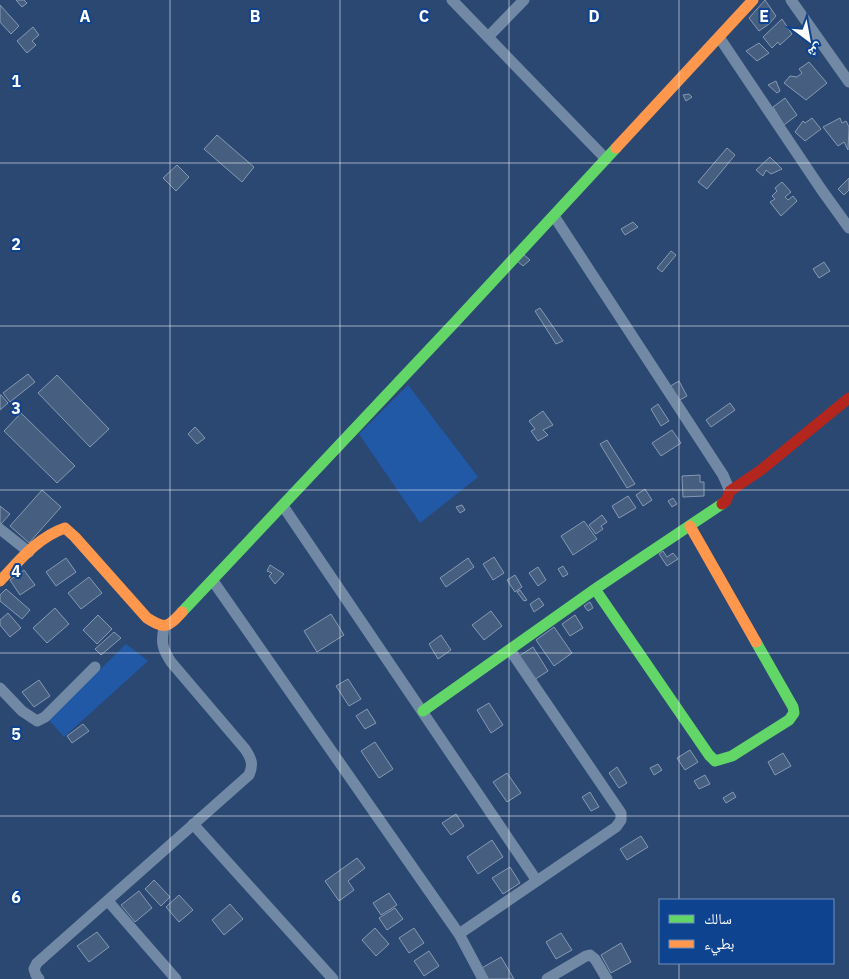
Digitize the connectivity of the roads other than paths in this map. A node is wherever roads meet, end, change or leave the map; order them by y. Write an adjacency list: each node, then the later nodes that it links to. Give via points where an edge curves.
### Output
1 (452, 0): 5 (street)
2 (524, 0): 5 (street)
3 (753, 0): 6 (street)
4 (791, 0): 7 (street)
5 (488, 37): 8 (street)
6 (719, 37): 8 (street); 10 (street)
7 (849, 82)
8 (606, 159): 9 (street)
9 (554, 216): 12 (street, via 723,475); 13 (street)
10 (849, 228)
11 (849, 398): 12 (street)
12 (730, 492): 14 (street, via 726,501)
13 (283, 506): 18 (street); 24 (street)
14 (690, 526): 19 (street); 19 (street, via 793,707 794,713 788,720 732,756 716,761)
15 (0, 529): 16 (street)
16 (29, 552): 17 (street); 20 (street, via 42,539 64,528 147,618)
17 (0, 581)
18 (213, 581): 20 (street, via 178,618); 28 (street)
19 (596, 589): 21 (street)
20 (164, 627): 25 (street, via 162,641 170,662 241,744 252,763 249,774)
21 (510, 650): 24 (street); 26 (street, via 621,813 616,827)
22 (95, 668): 23 (street, via 37,721 22,711)
23 (0, 688)
24 (423, 711): 26 (street)
25 (193, 824): 27 (street); 31 (street)
26 (537, 881): 28 (street)
27 (108, 901): 29 (street, via 37,963 34,969); 30 (street)
28 (459, 934): 32 (street)
29 (39, 979)
30 (176, 979)
31 (333, 979)
32 (483, 979)
33 (547, 979): 34 (street, via 590,955)
34 (607, 979)

